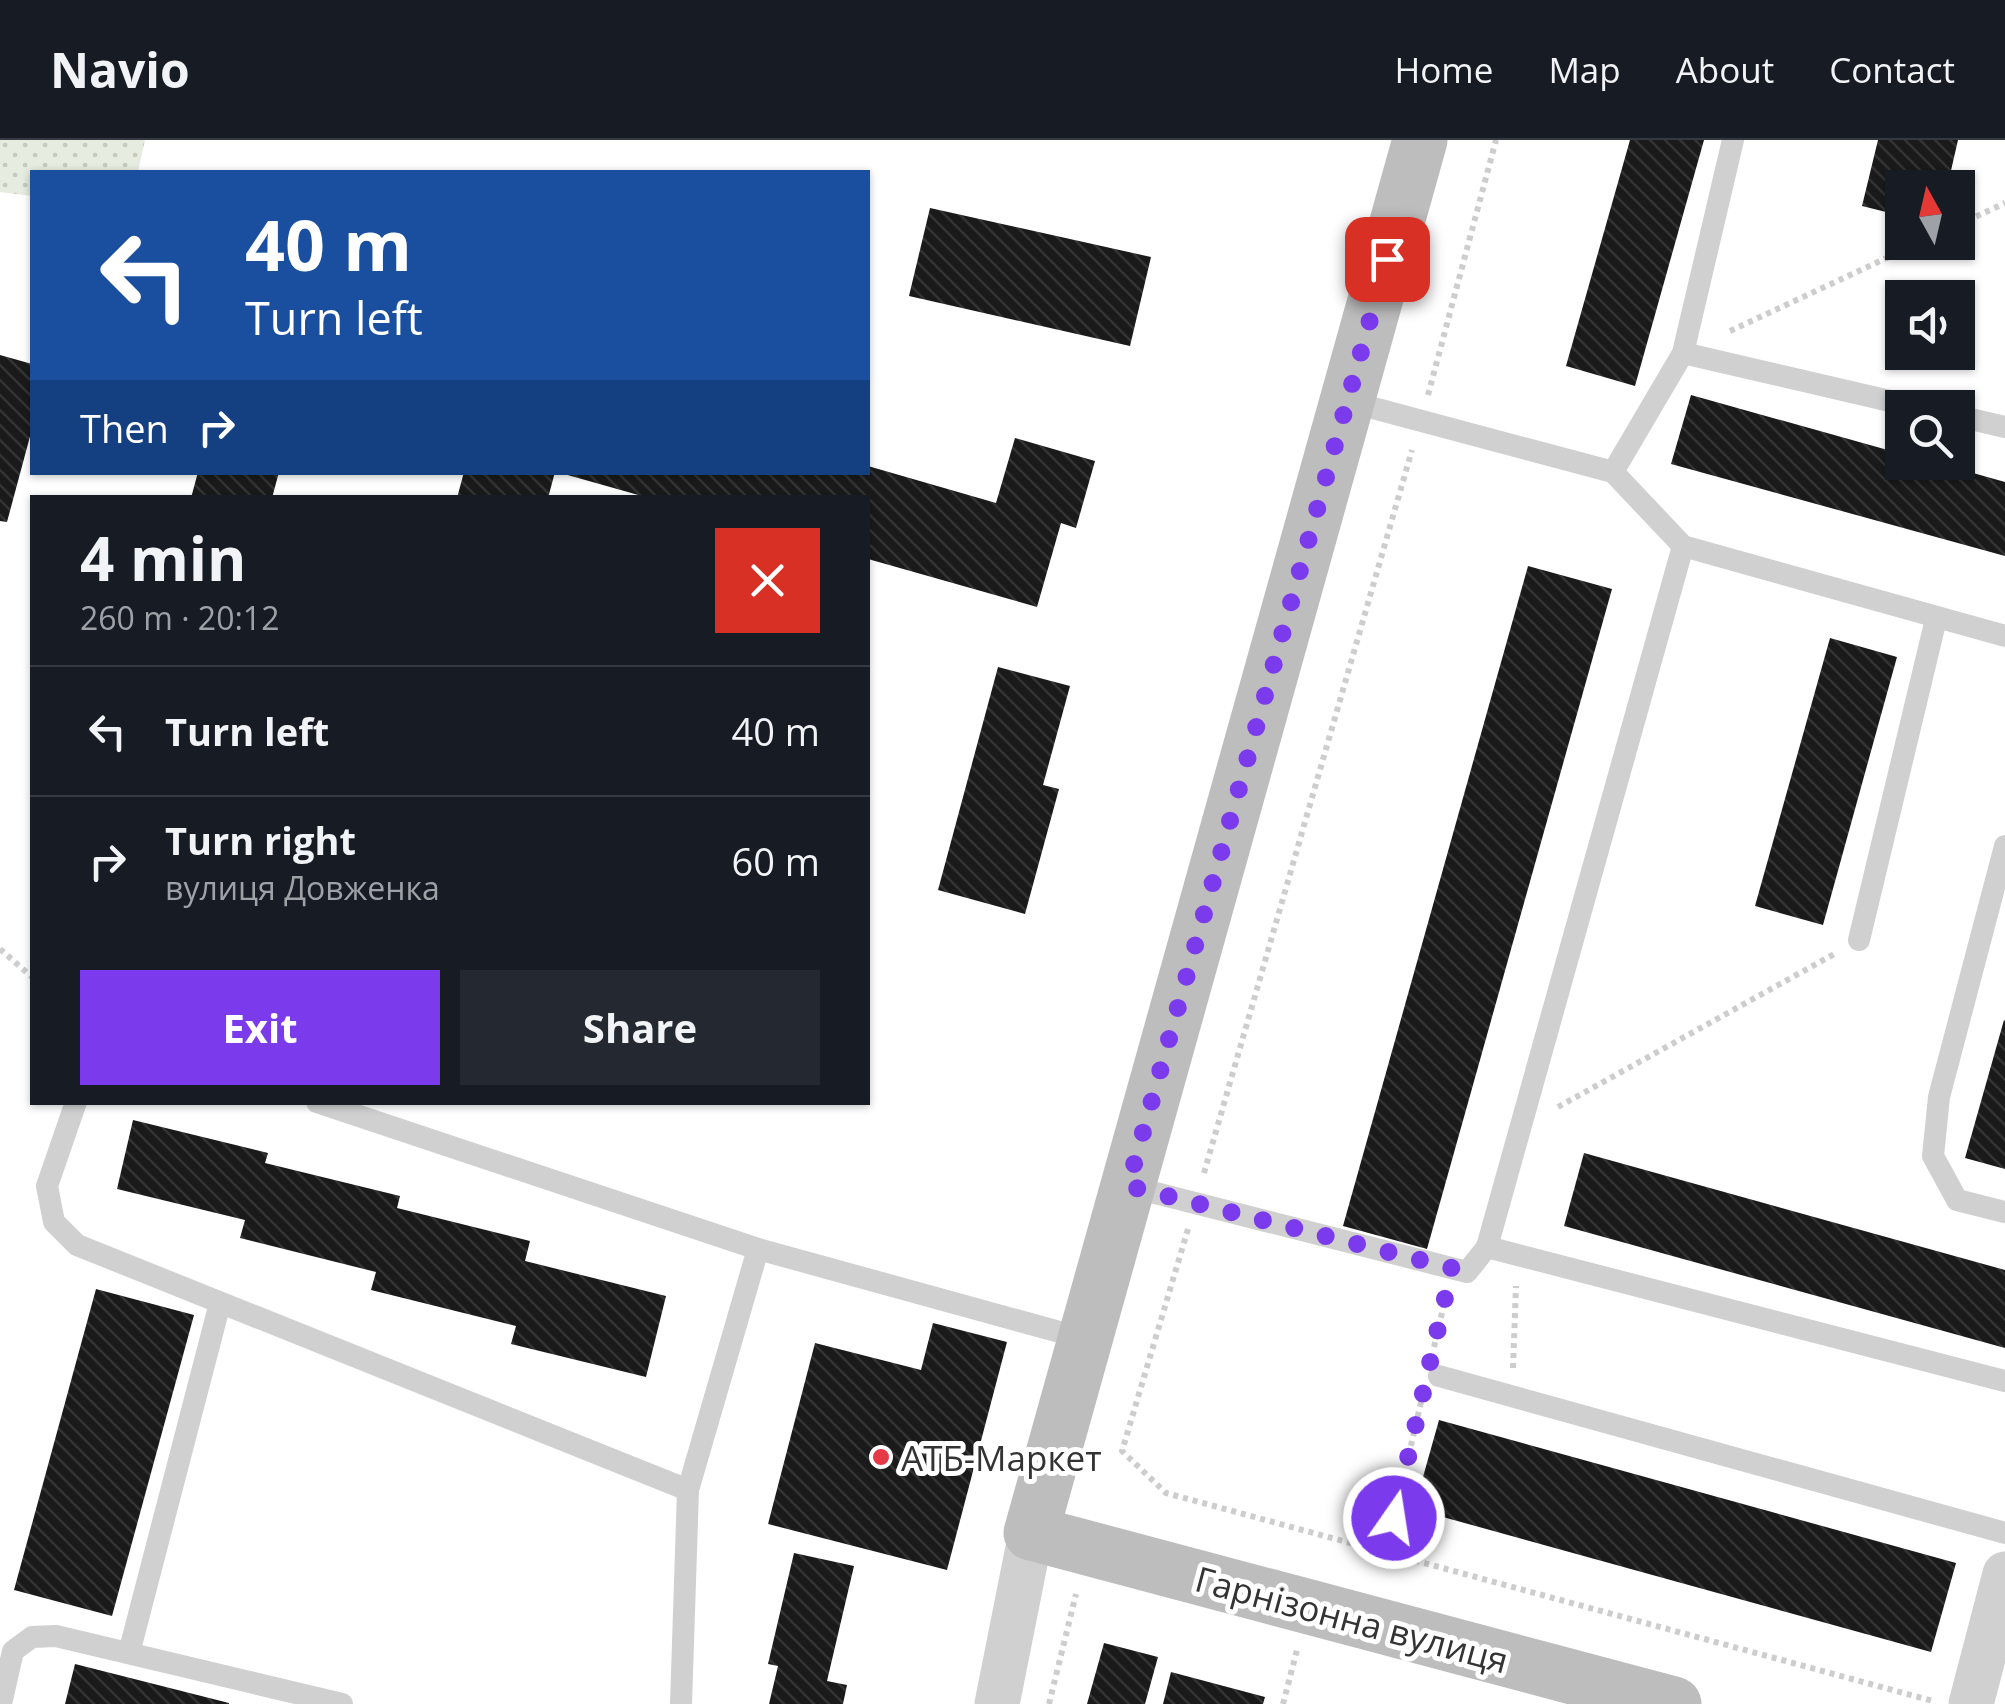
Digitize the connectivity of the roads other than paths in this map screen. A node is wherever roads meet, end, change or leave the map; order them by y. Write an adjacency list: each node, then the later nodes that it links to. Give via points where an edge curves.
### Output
1 (1420, 140): 5 (street)
2 (1732, 140): 3 (lane)
3 (1683, 353): 4 (lane); 8 (lane)
4 (1885, 400)
5 (1347, 401): 8 (lane); 16 (street)
6 (1975, 420): 7 (lane)
7 (2005, 427)
8 (1614, 472): 9 (lane)
9 (1683, 546): 10 (lane); 18 (lane)
10 (1936, 620): 11 (lane); 13 (lane)
11 (2005, 636)
12 (2005, 846): 17 (lane, via 1938,1097 1933,1156 1957,1200)
13 (1859, 940)
14 (75, 1105): 20 (lane, via 47,1186 54,1222 77,1245)
15 (326, 1105): 19 (lane)
16 (1128, 1186): 18 (lane, via 1467,1272); 21 (street)
17 (2005, 1212)
18 (1487, 1247): 23 (lane)
19 (758, 1249): 21 (lane); 24 (lane)
20 (220, 1302): 24 (lane); 28 (lane)
21 (1085, 1339): 26 (street)
22 (1433, 1371): 25 (lane)
23 (2005, 1382)
24 (688, 1490): 31 (lane)
25 (2005, 1533)
26 (1031, 1534): 32 (street); 33 (street, Гарнізонна вулиця)
27 (2005, 1574): 34 (street)
28 (129, 1654): 29 (lane, via 32,1636 12,1651); 30 (lane)
29 (2, 1704)
30 (342, 1704)
31 (681, 1704)
32 (996, 1704)
33 (1674, 1704)
34 (1972, 1704)

